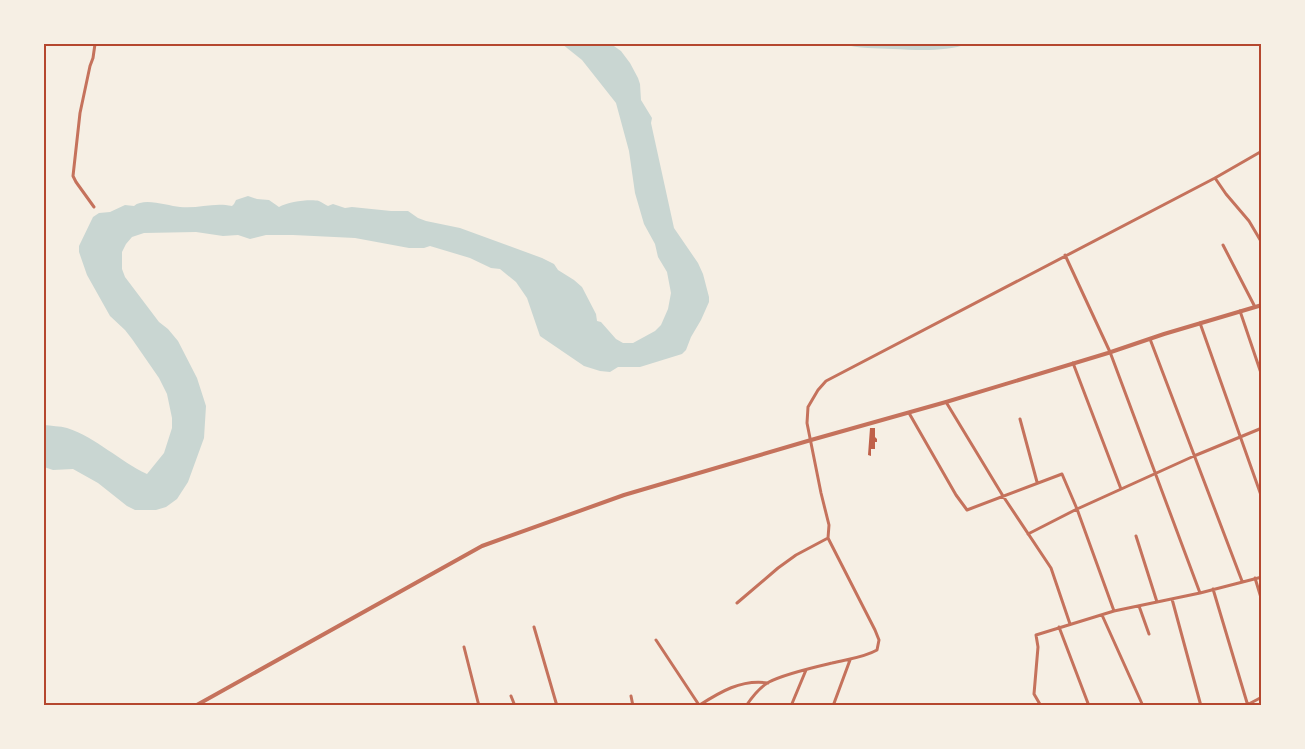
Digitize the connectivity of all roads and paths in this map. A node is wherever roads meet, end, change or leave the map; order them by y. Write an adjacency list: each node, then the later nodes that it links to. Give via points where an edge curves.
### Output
1 (95, 44): 4 (street, via 80,112 73,176)
2 (1262, 152): 3 (street)
3 (1215, 178): 5 (street); 7 (street)
4 (94, 207)
5 (1262, 243)
6 (1223, 245): 9 (street)
7 (1065, 255): 13 (street); 21 (street, via 826,381 808,407)
8 (1262, 305): 9 (street)
9 (1255, 306): 10 (street)
10 (1240, 311): 11 (street); 15 (street)
11 (1200, 323): 12 (street); 20 (street)
12 (1150, 338): 13 (street); 22 (street)
13 (1110, 352): 14 (street); 23 (street)
14 (1073, 363): 16 (street); 25 (street)
15 (1262, 376)
16 (946, 402): 17 (street); 26 (street)
17 (909, 413): 21 (street); 26 (street, via 967,510)
18 (1020, 419): 24 (street)
19 (1262, 428): 20 (street)
20 (1240, 437): 22 (street); 27 (street)
21 (811, 440): 31 (street, via 829,525); 56 (street, via 624,495 482,546)
22 (1194, 456): 23 (street); 34 (street)
23 (1154, 474): 25 (street); 36 (street)
24 (1037, 482): 26 (street); 28 (street, via 1062,474)
25 (1121, 489): 28 (street)
26 (1003, 496): 29 (street)
27 (1262, 498)
28 (1077, 509): 29 (street); 42 (street)
29 (1028, 534): 44 (street, via 1051,568)
30 (1136, 536): 39 (street)
31 (828, 538): 40 (street, via 796,555); 50 (street, via 879,645 873,653)
32 (1262, 577): 33 (street)
33 (1255, 578): 34 (street); 38 (street)
34 (1242, 581): 35 (street)
35 (1213, 589): 36 (street); 69 (street)
36 (1200, 593): 37 (street)
37 (1172, 599): 39 (street); 68 (street)
38 (1262, 601)
39 (1157, 602): 41 (street)
40 (738, 603)
41 (1139, 606): 42 (street); 47 (street)
42 (1114, 612): 43 (street)
43 (1102, 615): 44 (street); 67 (street)
44 (1070, 624): 46 (street)
45 (534, 627): 59 (street)
46 (1059, 627): 65 (street, via 1036,635 1034,694); 66 (street)
47 (1149, 634)
48 (656, 640): 61 (street)
49 (464, 647): 57 (street)
50 (850, 660): 51 (street); 64 (street)
51 (806, 670): 52 (street); 63 (street)
52 (768, 683): 61 (street, via 738,685); 62 (street)
53 (511, 696): 58 (street)
54 (631, 696): 60 (street)
55 (1262, 697): 69 (street)
56 (195, 705)
57 (479, 705)
58 (515, 705)
59 (557, 705)
60 (633, 705)
61 (698, 705)
62 (746, 705)
63 (791, 705)
64 (833, 705)
65 (1041, 705)
66 (1089, 705)
67 (1143, 705)
68 (1200, 705)
69 (1247, 705)

